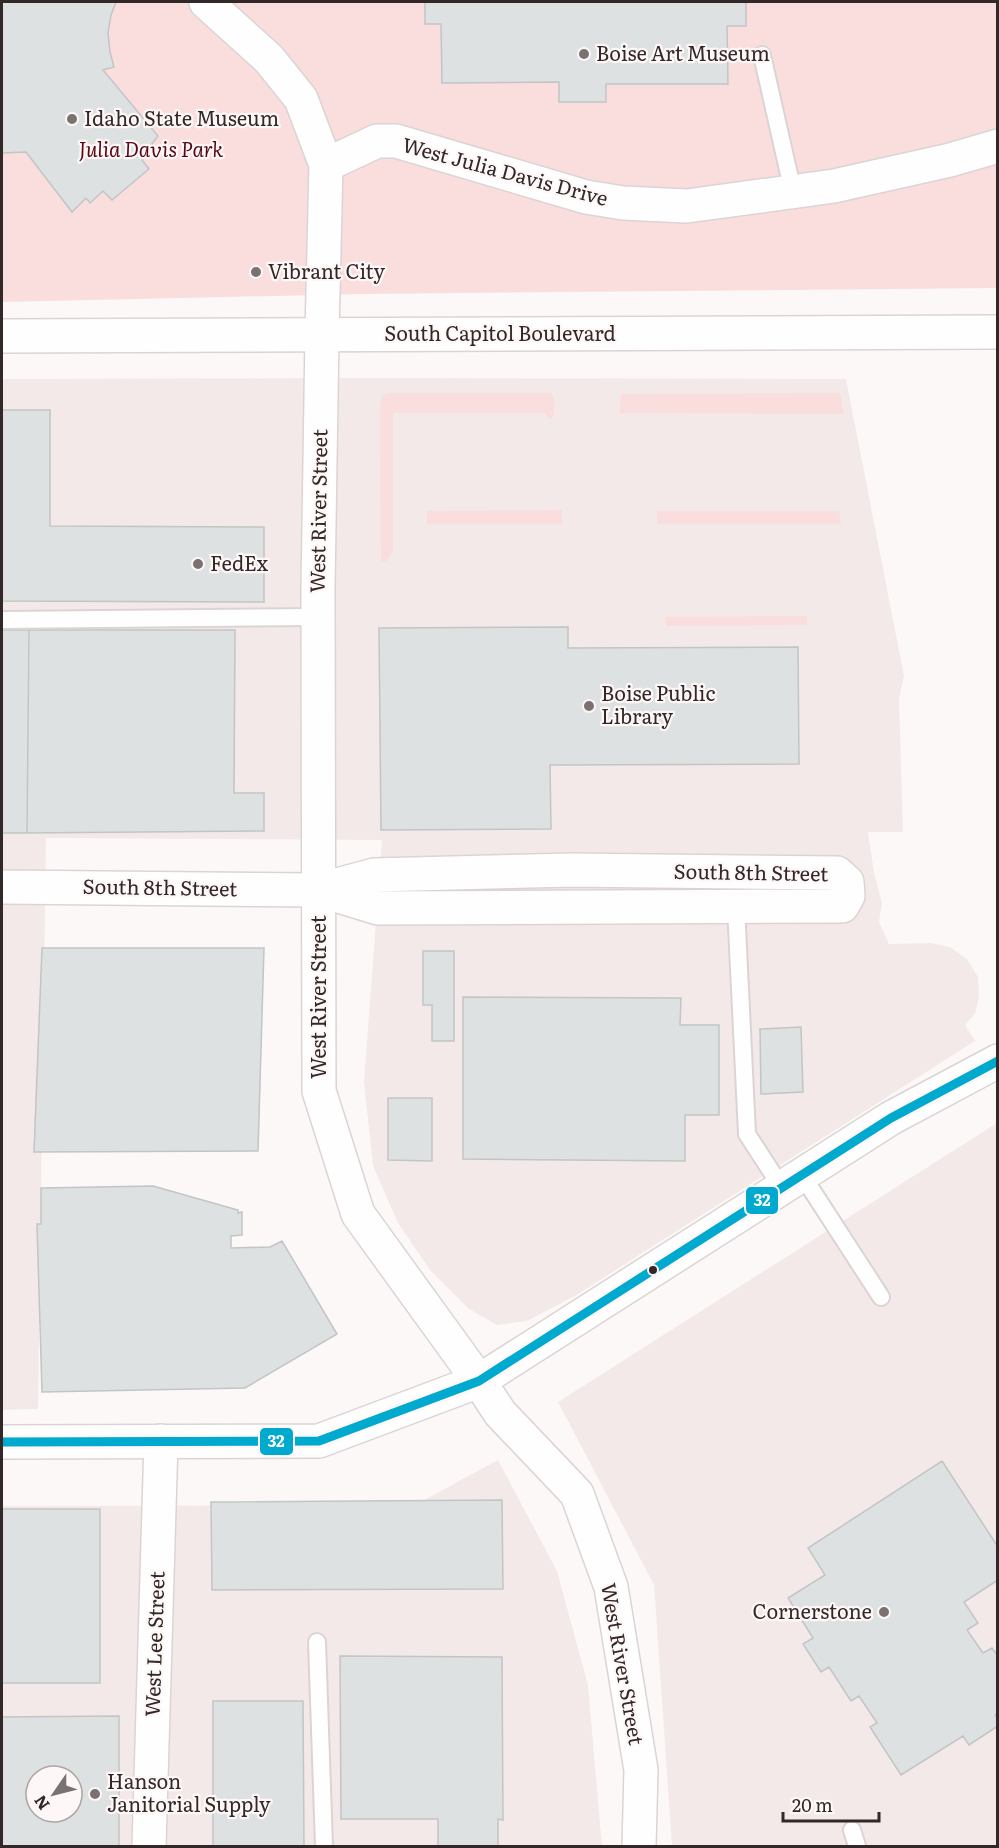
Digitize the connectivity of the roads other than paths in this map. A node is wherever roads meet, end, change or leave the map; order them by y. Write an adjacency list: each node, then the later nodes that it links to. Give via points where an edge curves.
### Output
1 (206, 2): 4 (main road, via 269,59 301,99)
2 (762, 55): 5 (lane)
3 (998, 146): 5 (main road, West Julia Davis Drive, via 950,160)
4 (326, 165): 5 (main road, West Julia Davis Drive, via 377,141 396,141 558,190 623,203 687,206); 7 (main road, West River Street)
5 (793, 192)
6 (998, 332): 7 (main road, South Capitol Boulevard)
7 (322, 335): 8 (main road, South Capitol Boulevard); 9 (main road, West River Street)
8 (2, 336)
9 (318, 617): 10 (lane); 12 (main road, West River Street)
10 (2, 620)
11 (2, 887): 12 (main road, South 8th Street)
12 (319, 890): 13 (main road, South 8th Street, via 378,908); 13 (main road, South 8th Street, via 374,875 560,870 837,873 847,882 848,896 842,906); 17 (main road, West River Street, via 319,1091 358,1214)
13 (736, 906): 15 (lane, via 747,1134)
14 (998, 1061): 15 (main road, via 891,1118)
15 (792, 1181): 16 (lane); 17 (main road)
16 (881, 1297)
17 (479, 1381): 18 (main road, via 319,1441); 24 (main road, West River Street, via 500,1413 577,1494 611,1587 641,1770)
18 (161, 1441): 19 (main road); 22 (main road, West Lee Street)
19 (2, 1442)
20 (317, 1642): 23 (lane)
21 (852, 1830): 25 (lane)
22 (149, 1846)
23 (324, 1846)
24 (639, 1846)
25 (858, 1846)

